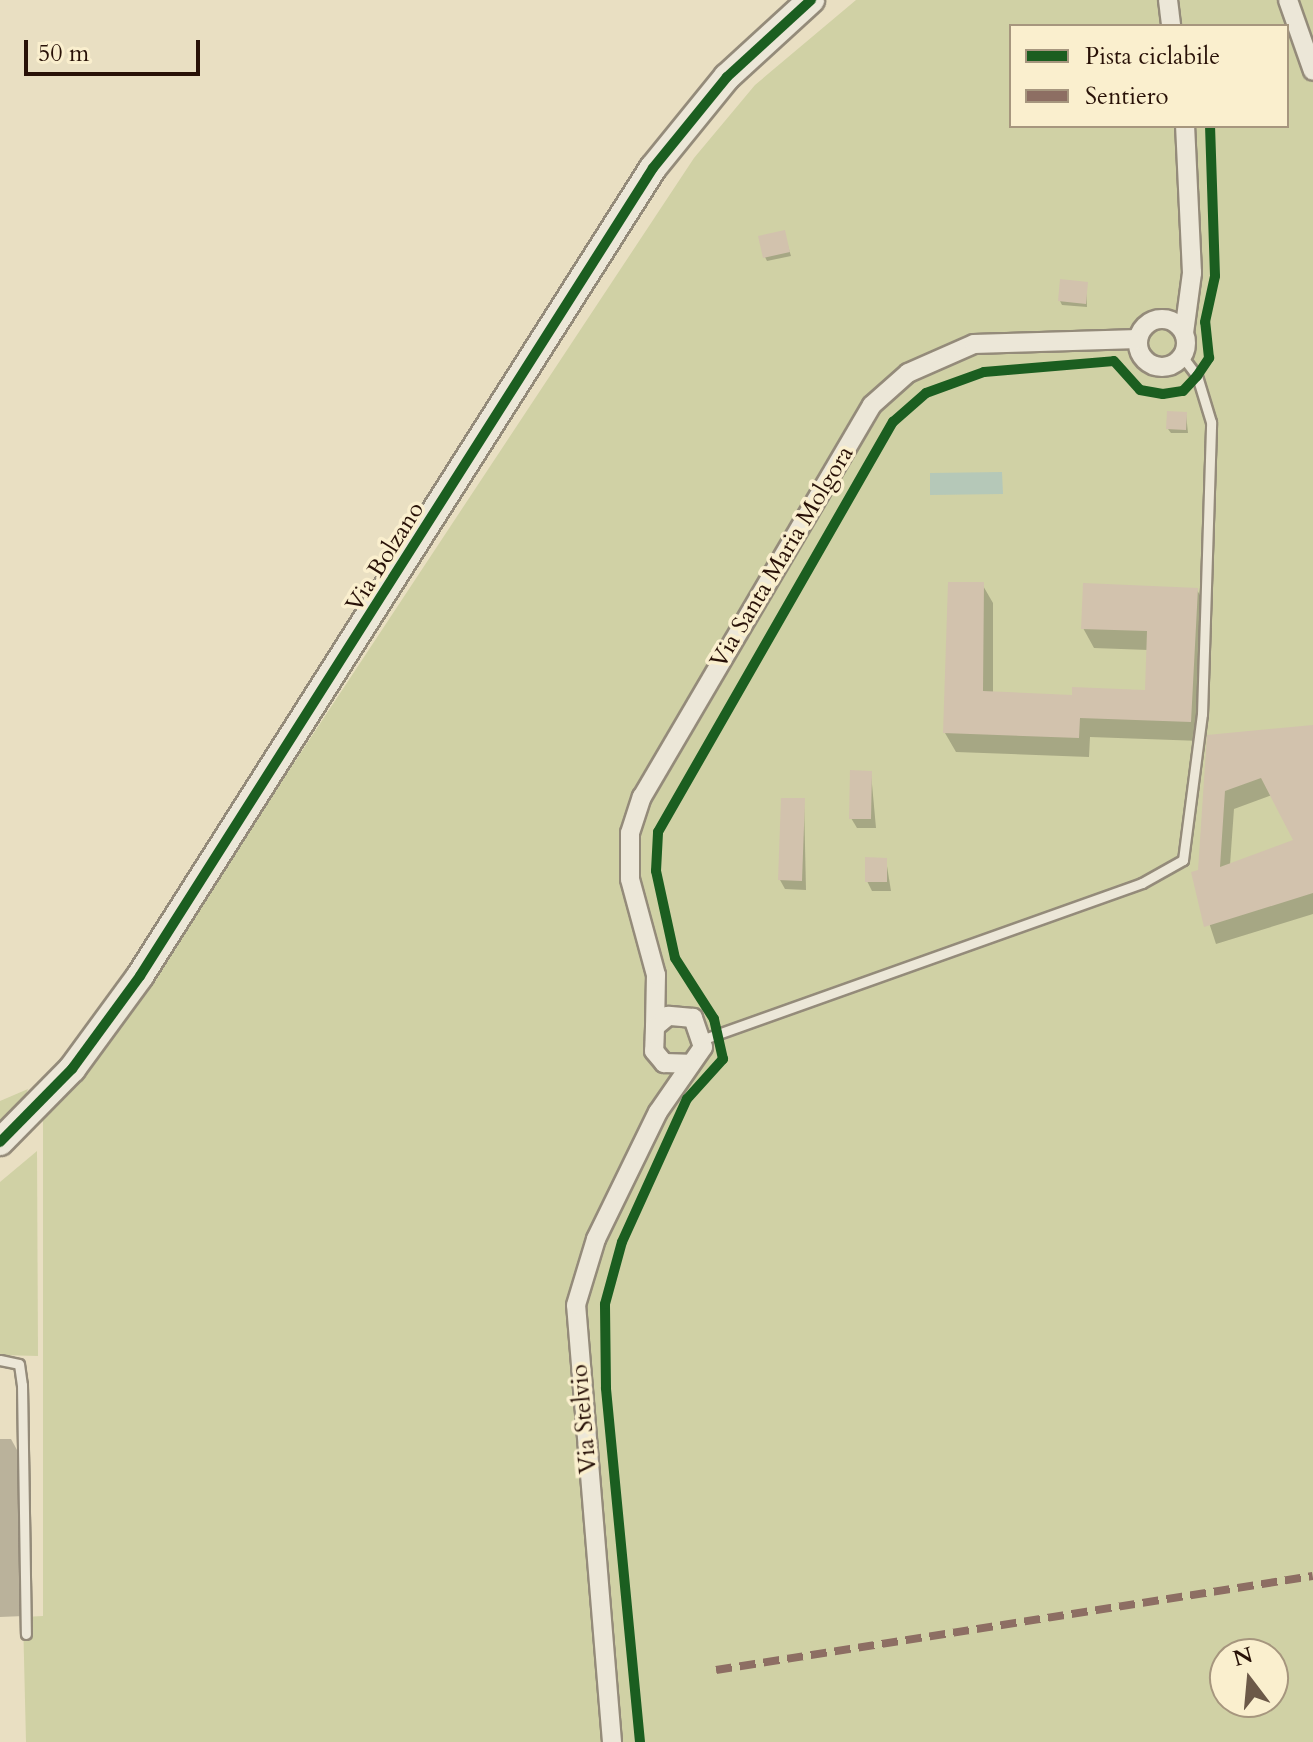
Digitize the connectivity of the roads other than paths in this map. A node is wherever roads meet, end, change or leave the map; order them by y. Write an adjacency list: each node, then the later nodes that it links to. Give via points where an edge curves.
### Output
1 (811, 0): 15 (street, Via Bolzano, via 727,77 653,168 157,951 72,1069)
2 (1288, 0): 3 (street)
3 (1313, 71)
4 (1185, 128): 5 (street, via 1192,273)
5 (1184, 333): 6 (street, via 1159,319); 7 (street)
6 (1138, 339): 7 (street, via 1153,365); 8 (street, Via Santa Maria Molgora, via 974,344 908,373 872,405 642,797 630,833 630,879)
7 (1182, 356): 11 (lane, via 1197,376 1211,422 1202,714 1183,860 1142,883)
8 (656, 975): 9 (street); 10 (street)
9 (685, 1015): 10 (street, via 668,1016); 11 (street)
10 (655, 1027): 12 (street)
11 (704, 1039): 13 (street)
12 (658, 1058): 13 (street); 14 (street, Via Stelvio)
13 (688, 1064): 14 (street, Via Stelvio)
14 (658, 1112): 18 (street, Via Stelvio, via 596,1239 576,1305)
15 (0, 1142)
16 (0, 1360): 17 (lane, via 19,1364 22,1385)
17 (26, 1634)
18 (612, 1742)

